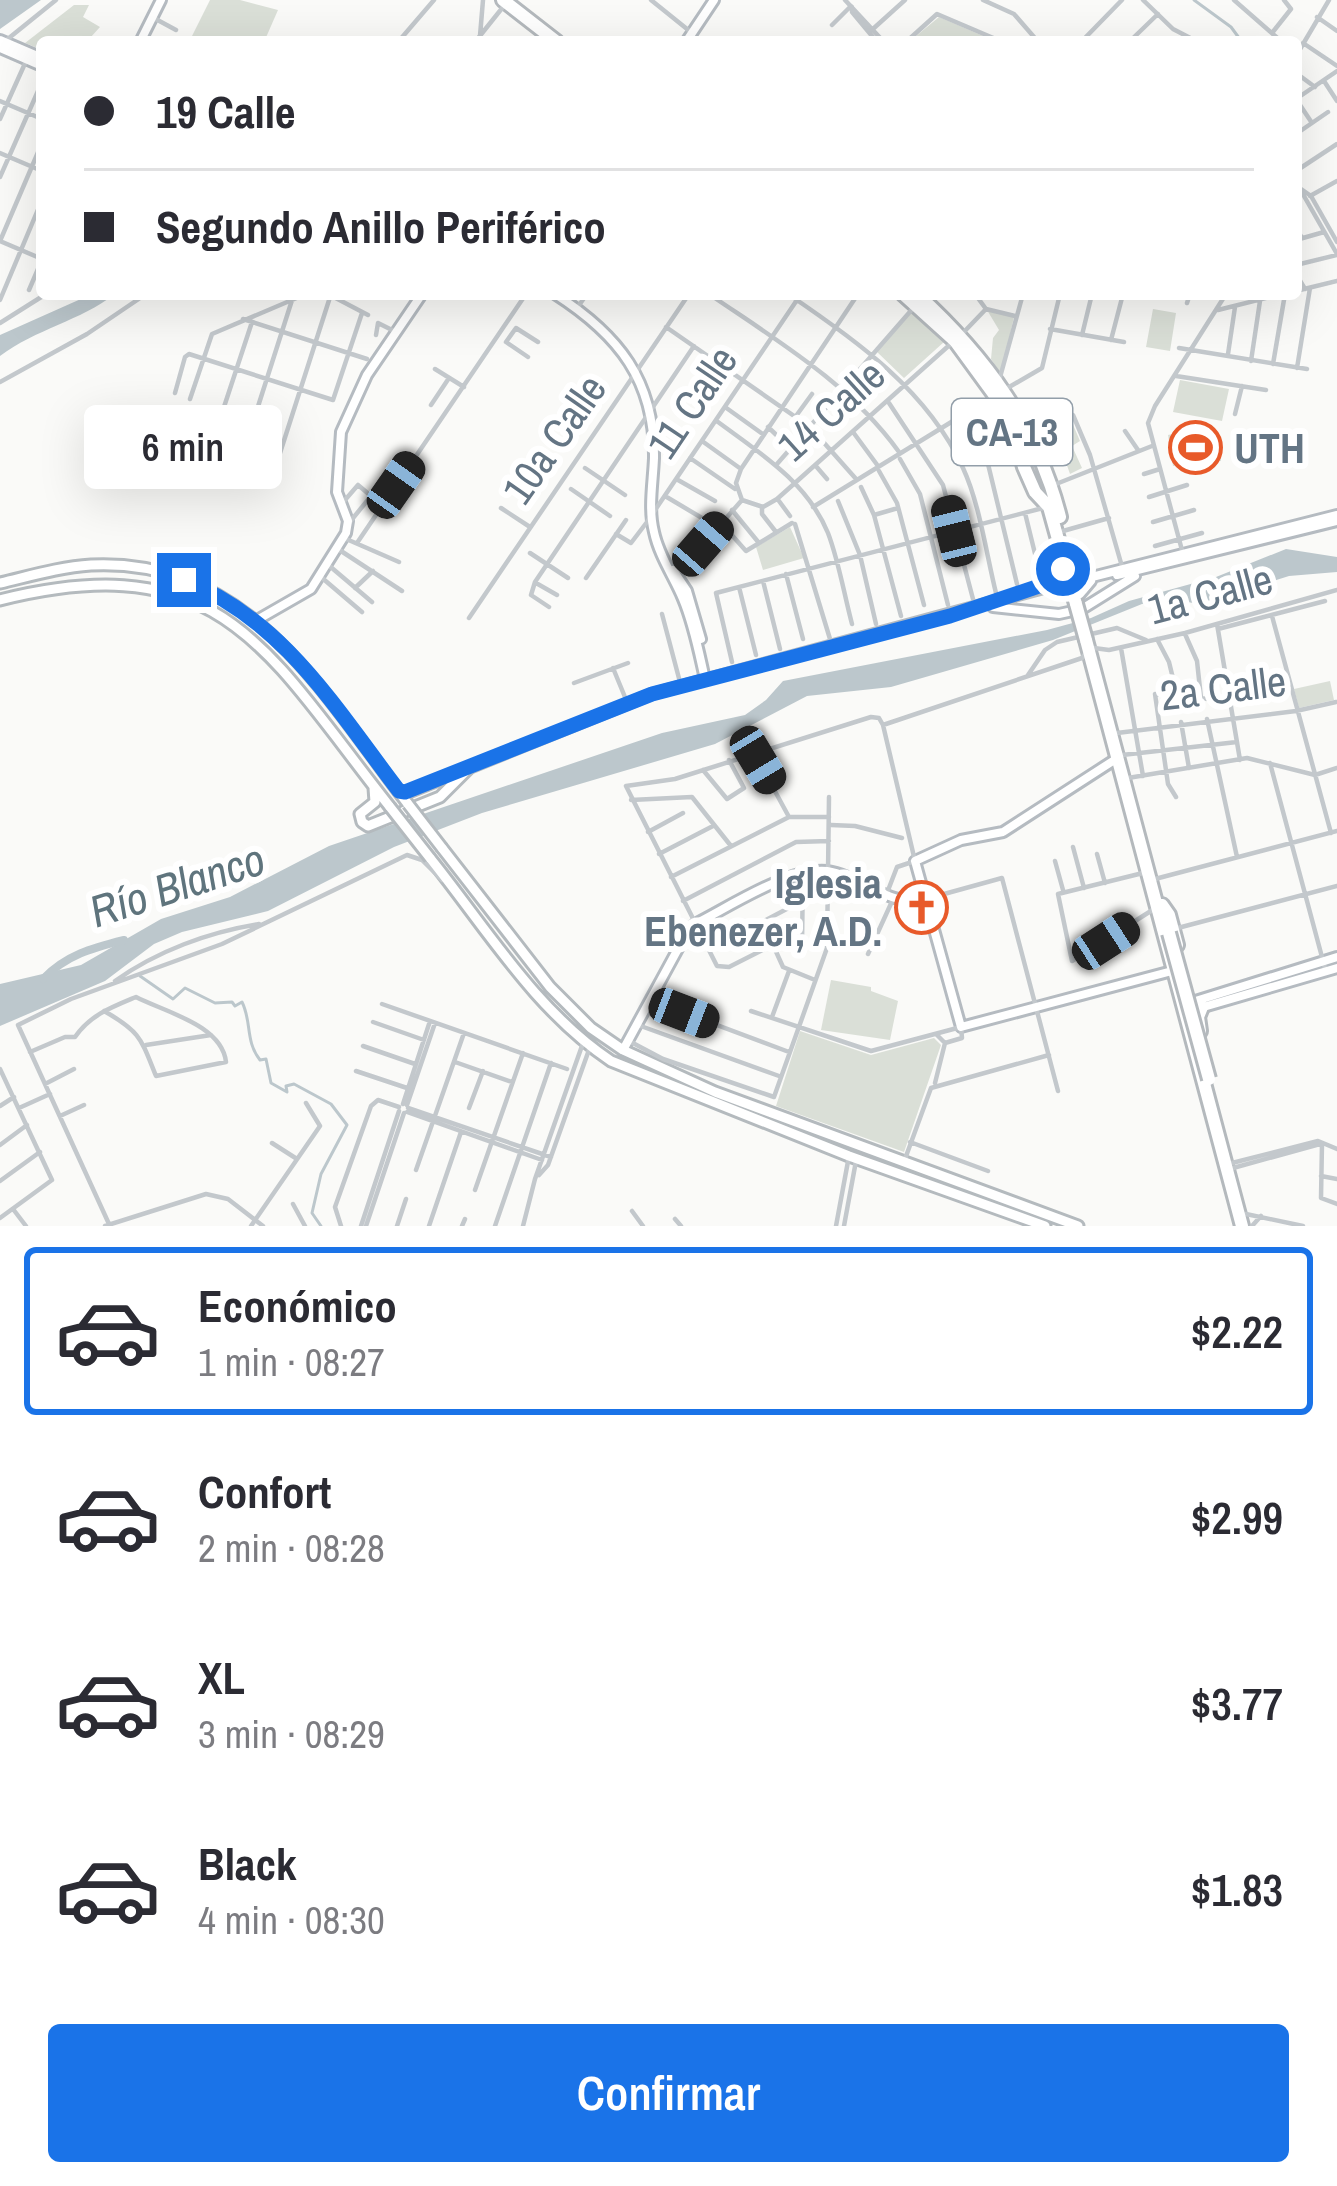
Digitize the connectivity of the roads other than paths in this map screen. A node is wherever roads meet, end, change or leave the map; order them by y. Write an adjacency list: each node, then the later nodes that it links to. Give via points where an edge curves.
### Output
1 (56, 0): 44 (street)
2 (161, 0): 19 (main road)
3 (434, 0): 27 (street)
4 (483, 0): 17 (street)
5 (651, 0): 32 (street)
6 (715, 0): 33 (main road)
7 (845, 0): 16 (street)
8 (905, 0): 23 (street)
9 (983, 0): 38 (street, via 1014,14)
10 (1122, 0): 39 (street)
11 (1143, 0): 18 (street)
12 (1234, 0): 25 (street)
13 (1284, 0): 25 (street, via 1292,8)
14 (1329, 0): 20 (street)
15 (500, 4): 17 (street); 29 (street); 30 (highway); 31 (highway)
16 (852, 7): 21 (street); 23 (street)
17 (479, 14): 28 (street)
18 (1157, 14): 40 (street); 41 (street)
19 (152, 17): 22 (street); 26 (main road)
20 (1317, 17): 24 (street); 43 (street)
21 (832, 26)
22 (176, 30)
23 (872, 30): 34 (street); 35 (street)
24 (1337, 31)
25 (1272, 33): 42 (street)
26 (143, 36)
27 (403, 36)
28 (478, 36)
29 (480, 36)
30 (538, 36)
31 (548, 36)
32 (687, 36)
33 (690, 36)
34 (866, 36)
35 (876, 36)
36 (913, 36): 37 (street, via 937,14)
37 (989, 36)
38 (1032, 36)
39 (1088, 36)
40 (1136, 36)
41 (1181, 36)
42 (1275, 36)
43 (1303, 43): 48 (street)
44 (2, 48): 45 (main road); 46 (main road)
45 (27, 59): 47 (main road); 55 (street)
46 (36, 60)
47 (36, 61)
48 (1337, 69): 50 (street)
49 (1302, 77): 51 (street)
50 (1324, 81): 51 (street); 54 (street)
51 (1315, 86): 53 (street)
52 (36, 95): 58 (street)
53 (1302, 95)
54 (1337, 101)
55 (3, 102): 58 (street); 60 (street)
56 (1302, 108): 61 (street)
57 (1328, 112): 61 (street)
58 (28, 113): 59 (street); 65 (street)
59 (36, 116)
60 (0, 119)
61 (1312, 123): 62 (street)
62 (1302, 130)
63 (1337, 145): 68 (street)
64 (0, 152): 65 (street)
65 (9, 156): 67 (street); 70 (street)
66 (36, 157): 67 (street)
67 (32, 166): 69 (street); 77 (street)
68 (1302, 167)
69 (36, 168)
70 (0, 177)
71 (1337, 181): 73 (street)
72 (1302, 190): 73 (street)
73 (1308, 197): 75 (street); 78 (street)
74 (36, 214): 79 (street)
75 (1324, 232): 76 (street); 80 (street)
76 (1302, 238)
77 (0, 241): 79 (street)
78 (1337, 242)
79 (20, 250): 81 (street); 89 (street)
80 (1337, 255): 82 (street)
81 (36, 257)
82 (1302, 268)
83 (36, 274): 87 (street)
84 (1302, 279): 86 (street)
85 (1337, 281): 86 (street)
86 (1308, 288): 88 (street); 152 (street)
87 (29, 290)
88 (1302, 290)
89 (0, 300)
90 (36, 300): 124 (street)
91 (137, 300): 161 (street)
92 (286, 300): 123 (street)
93 (292, 300): 131 (street)
94 (328, 300): 137 (street)
95 (340, 300): 143 (street, via 365,314)
96 (417, 300): 130 (main road)
97 (523, 300): 128 (street)
98 (564, 300): 119 (main road)
99 (583, 300): 119 (street)
100 (685, 300): 127 (street, 10a Calle)
101 (719, 300): 134 (street)
102 (797, 300): 134 (street, 11 Calle)
103 (803, 300): 126 (street)
104 (854, 300): 126 (street)
105 (916, 300): 144 (street)
106 (921, 300): 136 (highway, CA-13)
107 (979, 300): 120 (street)
108 (1021, 300): 122 (street)
109 (1058, 300): 129 (street)
110 (1090, 300): 132 (street)
111 (1122, 300): 135 (street)
112 (1188, 300): 117 (street)
113 (1223, 300): 121 (street)
114 (1257, 300): 118 (street)
115 (1260, 300): 149 (street)
116 (1283, 300): 151 (street)
117 (1187, 303)
118 (1235, 307): 121 (street); 146 (street)
119 (577, 308): 156 (main road)
120 (986, 309): 122 (street); 136 (street, 14 Calle)
121 (1218, 310): 142 (street)
122 (1017, 317): 166 (street)
123 (244, 319): 125 (street); 147 (street, via 212,334)
124 (0, 322)
125 (252, 322): 131 (street); 155 (street)
126 (836, 326): 144 (street); 150 (street)
127 (666, 327): 140 (street); 156 (street, 10a Calle)
128 (508, 329): 138 (street); 145 (street, via 506,342); 164 (street)
129 (1050, 329): 132 (street); 166 (street, via 1040,370)
130 (394, 331): 133 (street, via 378,323); 252 (main road, via 341,432 337,492)
131 (281, 332): 137 (street); 159 (street)
132 (1082, 334): 135 (street)
133 (376, 335)
134 (772, 337): 150 (street); 160 (street, 11 Calle)
135 (1111, 340): 139 (street)
136 (962, 341): 162 (street, 14 Calle); 166 (highway, CA-13)
137 (315, 342): 143 (street); 167 (street)
138 (538, 342)
139 (1124, 342)
140 (694, 346): 160 (street); 177 (street)
141 (1179, 348): 142 (street)
142 (1192, 352): 146 (street); 157 (street)
143 (348, 353): 148 (street); 167 (street, via 331,400)
144 (873, 355): 162 (street); 165 (street)
145 (528, 357)
146 (1227, 357): 149 (street)
147 (202, 358): 155 (street); 169 (street, via 186,355); 171 (street)
148 (367, 359)
149 (1251, 361): 151 (street)
150 (811, 363): 165 (street); 175 (street)
151 (1273, 364): 152 (street)
152 (1297, 368): 154 (street)
153 (435, 369): 158 (street)
154 (1307, 369)
155 (236, 370): 159 (street); 179 (street)
156 (636, 372): 177 (main road); 254 (street, 10a Calle)
157 (1176, 376): 163 (street); 195 (street, via 1150,415)
158 (449, 378): 164 (street); 174 (street)
159 (266, 380): 167 (street); 183 (street)
160 (743, 380): 175 (street); 176 (street, 11 Calle)
161 (0, 382)
162 (904, 385): 172 (street, 14 Calle); 188 (street)
163 (1242, 386): 168 (street); 180 (street)
164 (464, 387): 265 (street)
165 (842, 388): 173 (street); 187 (street)
166 (1000, 389): 178 (highway, CA-13); 188 (street)
167 (299, 390): 200 (street)
168 (1267, 390)
169 (175, 393)
170 (812, 394): 182 (street)
171 (190, 399)
172 (888, 401): 181 (street, 14 Calle); 194 (street)
173 (857, 402): 181 (street); 184 (street)
174 (430, 405)
175 (783, 406): 182 (street); 186 (street)
176 (724, 407): 185 (street, 11 Calle); 192 (street)
177 (651, 411): 215 (street); 243 (main road)
178 (1012, 412): 178 (main road, via 1036,488 1045,492 1047,482); 191 (highway, CA-13); 233 (highway, CA-13, via 1029,479)
179 (222, 413)
180 (1235, 414)
181 (872, 415): 190 (street, 14 Calle); 201 (street)
182 (796, 416): 187 (street)
183 (254, 419)
184 (840, 419)
185 (716, 421): 193 (street, 11 Calle); 197 (street)
186 (768, 427): 192 (street); 196 (street)
187 (810, 427): 196 (street); 198 (street)
188 (938, 429): 194 (street); 253 (street, via 965,471)
189 (1126, 431): 199 (street)
190 (853, 432): 198 (street, 14 Calle); 209 (street)
191 (1029, 434): 207 (street, via 1073,415); 218 (highway, CA-13)
192 (764, 435): 197 (street)
193 (702, 441): 202 (street, 11 Calle); 208 (street)
194 (917, 442): 201 (street); 255 (street, via 943,485)
195 (1153, 446): 199 (street); 210 (street)
196 (790, 448): 203 (street)
197 (754, 449): 203 (street); 208 (street)
198 (833, 449): 204 (street, 14 Calle); 214 (street)
199 (1138, 450): 207 (street)
200 (280, 453)
201 (899, 456): 209 (street); 260 (street)
202 (690, 458): 213 (street, 11 Calle); 221 (street)
203 (777, 464): 216 (street)
204 (815, 464): 212 (street); 216 (street, 14 Calle)
205 (988, 464): 245 (street)
206 (585, 468): 215 (street)
207 (1094, 468): 218 (street); 244 (street)
208 (741, 469): 221 (street)
209 (878, 469): 214 (street); 236 (street)
210 (1160, 470): 211 (street); 222 (street)
211 (1144, 474)
212 (827, 478)
213 (676, 479): 224 (street, 11 Calle); 229 (street)
214 (856, 480): 235 (street)
215 (604, 481): 223 (street); 231 (street)
216 (795, 483): 226 (street, 14 Calle); 235 (street)
217 (1187, 485): 222 (street)
218 (1052, 486): 256 (highway, CA-13)
219 (861, 487): 240 (street)
220 (571, 489): 231 (street)
221 (736, 489): 228 (street)
222 (1166, 492): 225 (street); 242 (street)
223 (625, 495)
224 (665, 496): 243 (street, 11 Calle); 248 (street)
225 (1149, 497)
226 (777, 499): 232 (street, 14 Calle); 249 (street)
227 (345, 500): 252 (street, via 358,485 371,496)
228 (742, 500): 232 (street, 14 Calle); 237 (street)
229 (715, 501)
230 (838, 501): 273 (street)
231 (590, 502): 241 (street); 277 (street)
232 (763, 507): 258 (street)
233 (1049, 507): 239 (street); 293 (highway, CA-13)
234 (501, 508): 254 (street)
235 (813, 508): 274 (street)
236 (898, 508): 240 (street); 264 (street)
237 (733, 510): 251 (street); 266 (street)
238 (1194, 510): 242 (street)
239 (1025, 513): 245 (street); 288 (street)
240 (874, 515): 268 (street)
241 (610, 516)
242 (1173, 516): 250 (street); 263 (street)
243 (651, 517): 257 (street, 11 Calle, via 632,541); 284 (main road)
244 (1109, 518): 256 (street); 281 (street)
245 (1003, 519): 253 (street); 299 (street)
246 (626, 520): 257 (street)
247 (1336, 520): 261 (main road); 272 (main road)
248 (707, 521)
249 (792, 521): 258 (street); 279 (street)
250 (1154, 522)
251 (721, 523): 266 (street, via 744,550); 284 (street)
252 (349, 524): 262 (main road)
253 (978, 524): 255 (street); 300 (street)
254 (530, 526): 316 (street, 10a Calle)
255 (954, 531): 260 (street); 304 (street)
256 (1064, 531): 293 (highway, CA-13)
257 (618, 532): 287 (street)
258 (776, 532): 266 (street)
259 (1202, 533): 263 (street)
260 (931, 537): 264 (street); 310 (street)
261 (1252, 537): 271 (main road); 272 (main road)
262 (344, 538): 265 (street); 269 (main road)
263 (1179, 538): 267 (street); 271 (street)
264 (908, 542): 268 (street); 307 (street)
265 (357, 543): 275 (street)
266 (759, 544)
267 (1155, 546)
268 (883, 548): 273 (street); 314 (street)
269 (340, 550): 276 (main road); 280 (street)
270 (530, 553): 277 (street)
271 (1183, 554): 278 (main road)
272 (1211, 554): 278 (main road)
273 (860, 555): 274 (street); 319 (street)
274 (836, 561): 279 (street); 318 (street)
275 (399, 562)
276 (328, 565): 285 (main road); 295 (street)
277 (547, 566): 286 (street); 291 (street)
278 (1151, 566): 281 (main road); 294 (main road)
279 (811, 568): 282 (street); 324 (street)
280 (373, 571): 295 (street); 297 (street)
281 (1120, 573): 293 (main road); 294 (main road)
282 (787, 574): 289 (street); 323 (street)
283 (28, 576): 290 (main road); 298 (main road, via 24,588); 317 (main road, via 92,565 143,569 209,590)
284 (675, 576): 337 (main road, via 691,602)
285 (322, 577): 311 (street); 317 (main road)
286 (568, 578)
287 (586, 578)
288 (1041, 578)
289 (763, 580): 292 (street); 328 (street)
290 (5, 582): 302 (main road, via 16,587)
291 (535, 582): 301 (street); 309 (street, via 532,595)
292 (739, 586): 330 (street); 333 (street, via 715,595)
293 (1078, 586): 299 (main road); 299 (main road, via 1062,574); 329 (highway, CA-13, bridge)
294 (1114, 587): 312 (main road, via 1082,609)
295 (355, 588): 306 (street)
296 (1337, 590): 303 (street)
297 (402, 591)
298 (33, 592): 302 (main road); 370 (main road, via 121,584 215,613 279,664)
299 (1014, 592): 308 (main road); 310 (main road); 312 (main road)
300 (996, 593)
301 (557, 596)
302 (14, 597): 305 (main road)
303 (1325, 597): 315 (street); 320 (street, 1a Calle)
304 (973, 599)
305 (0, 600)
306 (373, 602)
307 (924, 605)
308 (986, 606): 310 (main road); 312 (main road)
309 (549, 607)
310 (949, 610): 337 (main road)
311 (362, 612)
312 (1019, 612)
313 (662, 614): 339 (street)
314 (901, 616)
315 (1272, 616): 320 (street); 345 (street)
316 (469, 618)
317 (257, 620): 371 (main road)
318 (852, 624)
319 (876, 624)
320 (1217, 627): 321 (street, 1a Calle); 342 (street)
321 (1185, 633): 325 (street, 1a Calle); 341 (street)
322 (1133, 635): 325 (street); 326 (street); 331 (street, via 1106,629 1057,642)
323 (803, 639)
324 (830, 639)
325 (1153, 640): 326 (street, 1a Calle); 340 (street)
326 (1132, 646): 327 (street, 1a Calle)
327 (1121, 648): 329 (street, 1a Calle); 351 (street)
328 (781, 650)
329 (1092, 650): 335 (street, 1a Calle); 352 (highway, CA-13); 357 (highway, CA-13)
330 (755, 655)
331 (1039, 660): 335 (street); 336 (street)
332 (628, 662): 334 (street)
333 (732, 662)
334 (613, 668): 338 (street); 343 (street)
335 (1048, 669): 336 (street, 1a Calle)
336 (1028, 675): 349 (street, 1a Calle)
337 (708, 679): 339 (main road)
338 (574, 683)
339 (681, 686): 343 (main road)
340 (1177, 695): 341 (street); 350 (street, via 1154,694)
341 (1201, 698): 342 (street)
342 (1230, 701): 346 (street)
343 (627, 702): 365 (main road)
344 (1336, 702): 345 (street, 2a Calle)
345 (1296, 711): 346 (street, 2a Calle); 368 (street)
346 (1232, 717): 347 (street, 2a Calle); 353 (street)
347 (1207, 719): 348 (street, 2a Calle); 354 (street)
348 (1181, 722): 350 (street, 2a Calle); 355 (street)
349 (883, 725): 358 (street, 1a Calle, via 871,717); 391 (street)
350 (1159, 725): 351 (street, 2a Calle); 356 (street)
351 (1132, 730): 352 (street, 2a Calle); 357 (street)
352 (1117, 733): 357 (highway, CA-13)
353 (1237, 742): 354 (street); 360 (street)
354 (1210, 745): 355 (street); 362 (street)
355 (1186, 747): 356 (street); 363 (street)
356 (1162, 749): 357 (street); 367 (street)
357 (1126, 755): 369 (highway, CA-13); 391 (main road, via 1003,832); 396 (highway, CA-13)
358 (729, 760): 366 (street); 366 (street, via 744,788 727,799)
359 (758, 760): 378 (street)
360 (1240, 760): 361 (street); 362 (street)
361 (1270, 763): 368 (street); 385 (street)
362 (1214, 764): 363 (street); 390 (street)
363 (1189, 768): 367 (street)
364 (1337, 768): 368 (street)
365 (468, 769): 371 (main road); 375 (main road, via 440,797 364,825 360,814)
366 (703, 770): 374 (street, via 628,784)
367 (1166, 772): 369 (street); 373 (street)
368 (1315, 775): 382 (street)
369 (1135, 777): 396 (highway, CA-13)
370 (373, 785): 375 (main road); 376 (main road)
371 (406, 797): 444 (main road, bridge, via 550,987 591,1028)
372 (829, 797): 379 (street)
373 (1176, 797)
374 (631, 800): 380 (street, via 692,796); 381 (street)
375 (372, 806): 376 (main road)
376 (390, 806): 402 (main road, bridge)
377 (683, 814): 381 (street)
378 (789, 817): 379 (street); 386 (street)
379 (829, 820): 383 (street); 384 (street)
380 (715, 825): 386 (street); 388 (street)
381 (649, 831): 388 (street)
382 (1334, 832): 385 (street)
383 (902, 838)
384 (829, 841): 394 (street); 407 (street, via 796,842)
385 (1292, 843): 390 (street); 404 (street)
386 (731, 846): 397 (street)
387 (1073, 848): 401 (street)
388 (659, 854): 397 (street)
389 (1097, 854): 399 (street)
390 (1237, 857): 396 (street)
391 (915, 861): 405 (street, via 897,867); 406 (main road)
392 (1054, 861): 395 (street)
393 (802, 872): 394 (main road); 408 (street); 411 (main road)
394 (829, 872): 405 (main road); 423 (street, via 829,937)
395 (1058, 875): 398 (street); 403 (street)
396 (1151, 876): 399 (street); 409 (highway, CA-13)
397 (671, 877): 407 (street)
398 (1044, 878)
399 (1105, 883): 401 (street)
400 (1337, 886): 404 (street)
401 (1084, 888): 403 (street)
402 (456, 891): 410 (street, via 407,855); 442 (main road, via 539,999)
403 (1063, 892): 409 (street, via 1057,899 1073,961)
404 (1305, 894): 413 (street); 419 (street)
405 (890, 896): 406 (main road); 417 (street)
406 (926, 898): 427 (street, via 1002,878); 436 (main road)
407 (683, 901): 411 (street)
408 (802, 901): 412 (street); 416 (street)
409 (1159, 906): 413 (highway, CA-13)
410 (264, 923): 424 (street); 424 (street, via 211,933)
411 (695, 924): 416 (street); 425 (main road)
412 (802, 929): 414 (street); 415 (street)
413 (1168, 930): 422 (highway, CA-13); 428 (highway); 459 (highway, CA-13, bridge)
414 (772, 945): 416 (street, via 720,967); 421 (street)
415 (802, 945)
416 (709, 950)
417 (868, 955)
418 (1337, 957): 419 (main road)
419 (1324, 967): 420 (main road); 428 (main road)
420 (1337, 968)
421 (788, 971): 423 (street); 431 (street)
422 (1172, 971): 427 (main road); 459 (highway, CA-13)
423 (815, 980): 435 (street)
424 (110, 984): 446 (street, via 18,1024)
425 (650, 1000): 434 (main road); 447 (street)
426 (382, 1004): 433 (street)
427 (1036, 1006): 436 (main road); 449 (street)
428 (1192, 1006): 459 (highway)
429 (751, 1010): 431 (street)
430 (104, 1011): 439 (street, via 136,997); 443 (street); 446 (street, via 75,1036)
431 (772, 1018): 435 (street)
432 (373, 1022): 440 (street)
433 (433, 1022): 437 (street); 440 (street); 452 (street)
434 (638, 1025): 444 (main road); 458 (street)
435 (798, 1026): 438 (street, via 872,1051); 447 (street)
436 (961, 1027): 438 (street); 441 (street, via 962,1038)
437 (464, 1033): 448 (street); 450 (street)
438 (936, 1034): 441 (street)
439 (211, 1035): 443 (street); 443 (street, via 226,1053 224,1064 158,1076)
440 (424, 1040): 452 (street)
441 (945, 1042): 462 (street)
442 (586, 1044): 455 (street); 466 (main road, via 631,1072)
443 (146, 1045)
444 (626, 1045): 458 (street, via 770,1099); 466 (main road)
445 (363, 1046): 452 (street)
446 (30, 1052): 461 (street)
447 (789, 1052): 458 (street)
448 (523, 1053): 451 (street); 460 (street)
449 (1049, 1055): 462 (street); 464 (street)
450 (454, 1061): 457 (street); 475 (street)
451 (551, 1063): 455 (street); 484 (street)
452 (418, 1065): 463 (street); 473 (street)
453 (74, 1069): 461 (street)
454 (0, 1070): 467 (street)
455 (574, 1070): 486 (street)
456 (356, 1071): 463 (street)
457 (483, 1072): 460 (street); 472 (street)
458 (780, 1077)
459 (1206, 1079): 490 (highway, CA-13); 504 (highway, CA-13)
460 (512, 1082): 478 (street)
461 (45, 1084): 465 (street)
462 (933, 1086): 479 (street)
463 (407, 1088): 473 (street)
464 (1058, 1091)
465 (50, 1094): 471 (street); 474 (street)
466 (708, 1095): 487 (main road); 489 (main road)
467 (14, 1097): 470 (street); 471 (street)
468 (306, 1103): 488 (street, via 320,1126)
469 (84, 1105): 474 (street)
470 (0, 1106)
471 (19, 1108): 476 (street)
472 (470, 1108)
473 (404, 1109): 475 (street); 511 (street, via 374,1103 334,1207); 512 (street)
474 (60, 1116): 507 (street)
475 (434, 1119): 477 (street); 491 (street)
476 (27, 1125): 482 (street); 485 (street)
477 (462, 1129): 478 (street); 514 (street)
478 (493, 1140): 484 (street); 496 (street)
479 (910, 1142): 489 (street); 492 (street)
480 (272, 1143): 488 (street)
481 (1322, 1143): 483 (street); 490 (street); 493 (street)
482 (0, 1144)
483 (1337, 1147)
484 (521, 1150): 486 (street); 515 (street)
485 (40, 1152): 495 (street); 500 (street, via 52,1181)
486 (546, 1157): 516 (street)
487 (853, 1157): 518 (street); 519 (main road)
488 (297, 1159): 506 (street)
489 (904, 1160): 505 (main road)
490 (1233, 1166): 504 (highway, CA-13)
491 (416, 1170)
492 (988, 1171)
493 (1322, 1176): 494 (street); 499 (street, via 1322,1200)
494 (1337, 1179)
495 (0, 1181)
496 (475, 1190)
497 (406, 1199): 513 (street)
498 (293, 1204): 510 (street)
499 (1337, 1204)
500 (13, 1209): 503 (street); 508 (street)
501 (632, 1211): 517 (street)
502 (1261, 1216): 504 (street); 504 (street); 522 (street)
503 (0, 1218)
504 (1245, 1219): 521 (highway)
505 (1062, 1222): 520 (main road)
506 (253, 1223): 507 (street, via 228,1199 206,1194); 509 (street)
507 (107, 1225)
508 (26, 1226)
509 (262, 1226)
510 (305, 1226)
511 (340, 1226)
512 (363, 1226)
513 (397, 1226)
514 (429, 1226)
515 (495, 1226)
516 (523, 1226)
517 (643, 1226)
518 (840, 1226)
519 (1045, 1226)
520 (1078, 1226)
521 (1230, 1226)
522 (1303, 1226)

